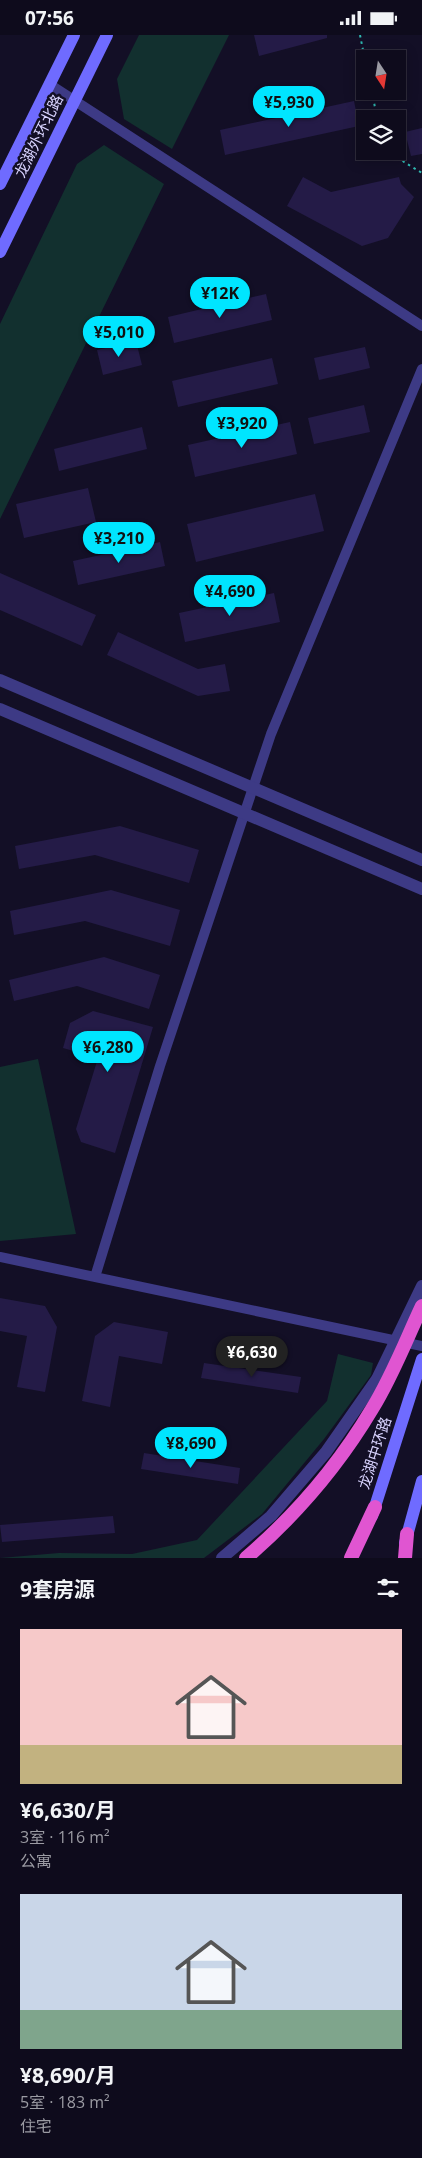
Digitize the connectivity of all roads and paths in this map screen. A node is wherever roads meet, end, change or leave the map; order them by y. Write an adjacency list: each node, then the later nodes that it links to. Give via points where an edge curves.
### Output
1 (74, 35): 5 (main road, 龙湖外环北路)
2 (107, 35): 6 (main road, 龙湖外环北路)
3 (360, 35): 4 (path)
4 (363, 50)
5 (49, 84): 6 (street); 9 (main road, 龙湖外环北路)
6 (75, 101): 10 (main road, 龙湖外环北路); 11 (street)
7 (402, 160): 8 (path)
8 (422, 173)
9 (0, 184)
10 (0, 252)
11 (422, 326)
12 (422, 369): 15 (street, via 271,734)
13 (0, 680): 15 (street)
14 (0, 709): 16 (street)
15 (253, 788): 16 (street); 17 (street)
16 (244, 813): 18 (street); 20 (street, via 160,1066)
17 (422, 860)
18 (422, 889)
19 (0, 1257): 20 (street)
20 (95, 1277): 23 (street)
21 (422, 1286): 23 (street)
22 (422, 1306): 31 (highway, bridge, via 372,1408 337,1461 302,1505)
23 (396, 1341): 24 (street); 29 (street, via 377,1379 326,1451 271,1516)
24 (422, 1346)
25 (422, 1359): 27 (main road, 龙湖中环路)
26 (422, 1481): 28 (main road)
27 (375, 1507): 33 (highway); 34 (main road, 龙湖中环路)
28 (407, 1533): 35 (main road); 36 (highway)
29 (240, 1543): 30 (street); 31 (street); 32 (street)
30 (222, 1558)
31 (246, 1558)
32 (256, 1558)
33 (351, 1558)
34 (359, 1558)
35 (401, 1558)
36 (405, 1558)

